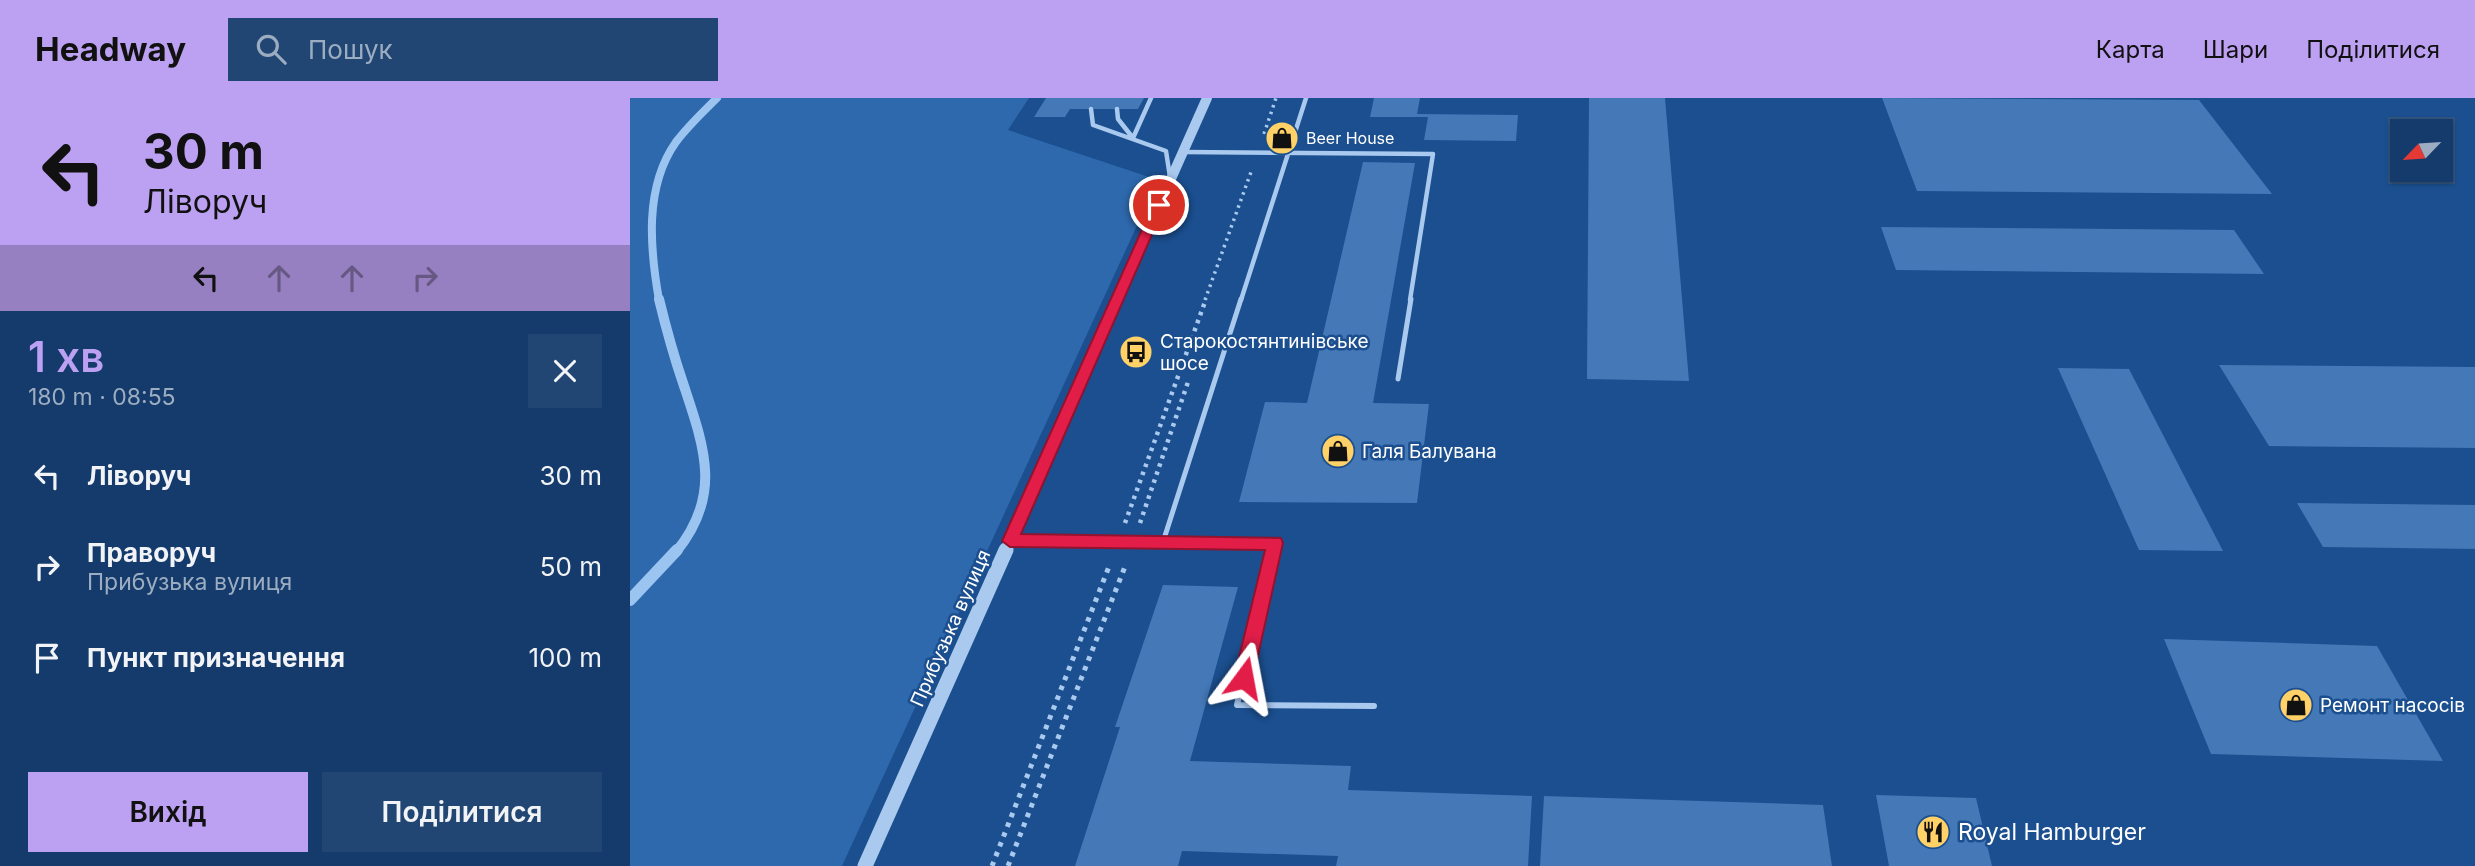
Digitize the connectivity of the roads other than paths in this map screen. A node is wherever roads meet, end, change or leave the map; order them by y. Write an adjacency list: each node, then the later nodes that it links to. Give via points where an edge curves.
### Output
1 (1151, 98): 6 (lane)
2 (1207, 98): 7 (street, Прибузька вулиця)
3 (1307, 98): 8 (lane)
4 (1091, 109): 6 (lane, via 1093,125)
5 (1117, 109): 6 (lane)
6 (1133, 138): 9 (lane, via 1166,151)
7 (1183, 152): 8 (lane); 9 (street, Прибузька вулиця)
8 (1289, 153): 10 (lane, via 1433,153); 12 (lane)
9 (1171, 180): 11 (street, Прибузька вулиця)
10 (1398, 379)
11 (1010, 541): 12 (lane); 14 (street, Прибузька вулиця)
12 (1163, 542): 13 (lane, via 1275,543 1237,705)
13 (1374, 706)
14 (865, 866)

